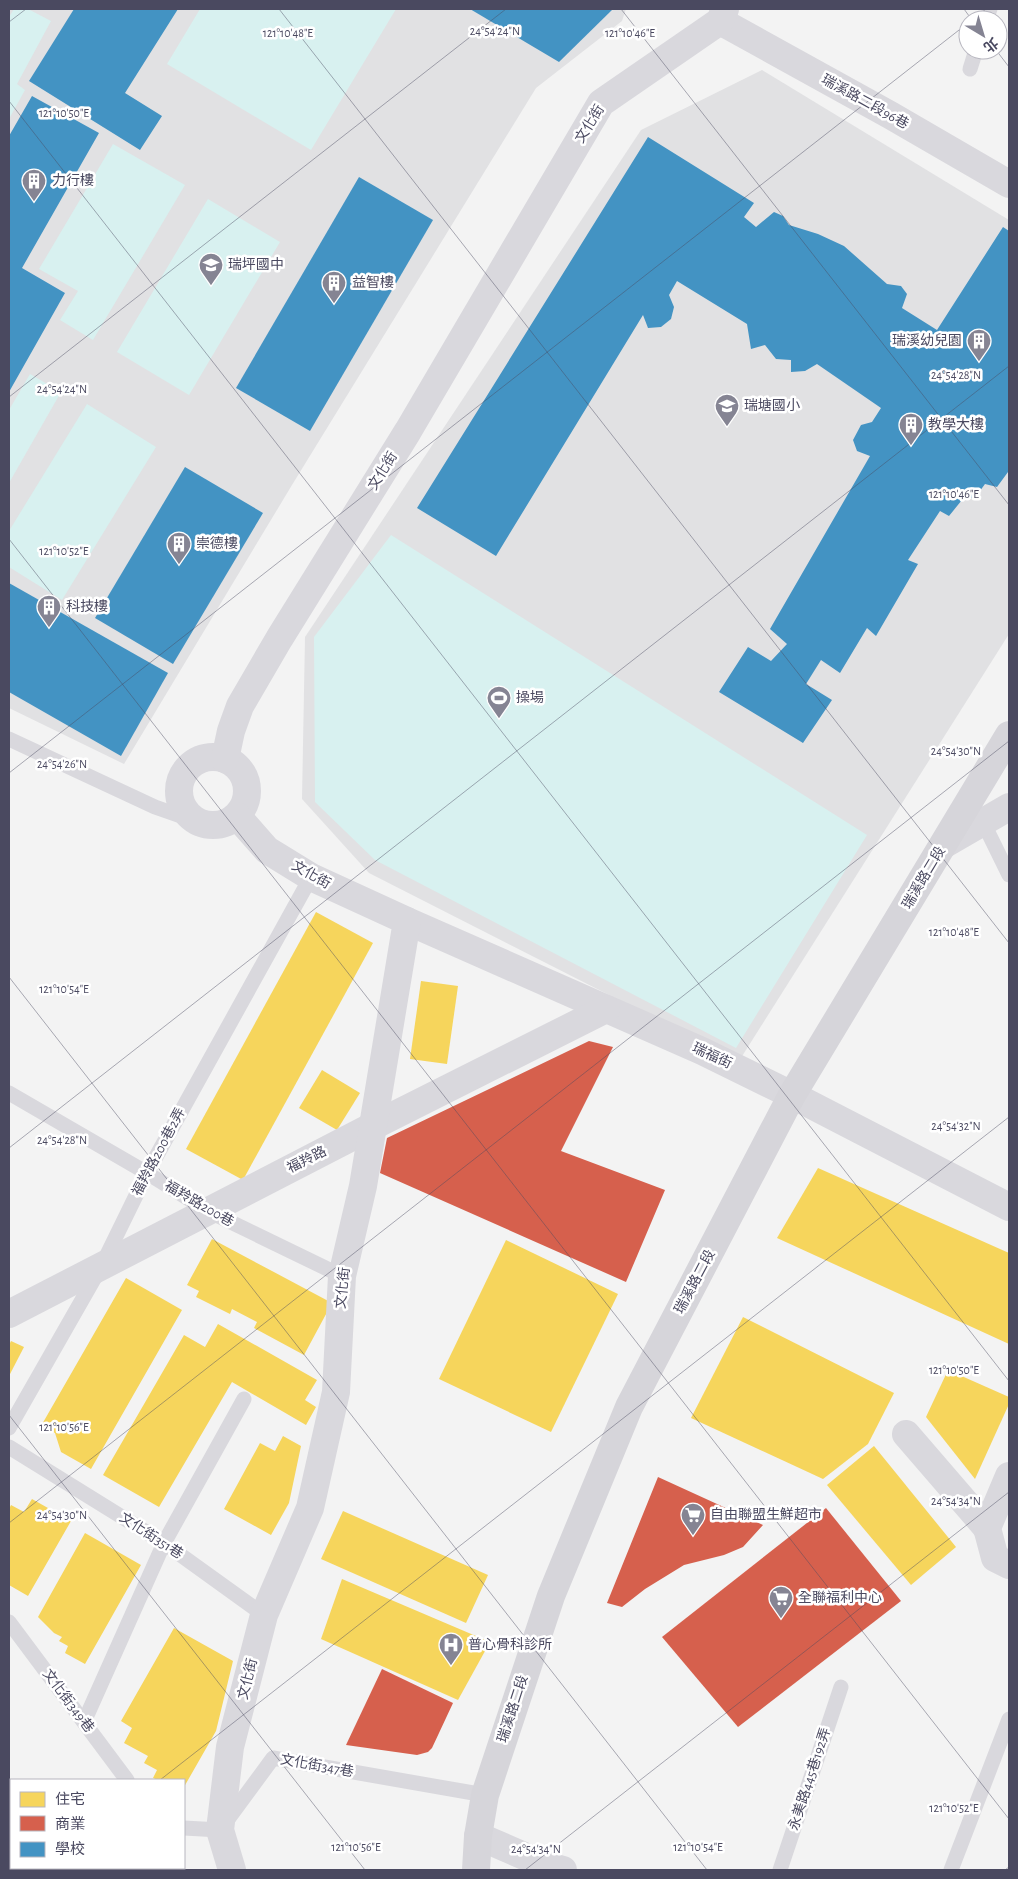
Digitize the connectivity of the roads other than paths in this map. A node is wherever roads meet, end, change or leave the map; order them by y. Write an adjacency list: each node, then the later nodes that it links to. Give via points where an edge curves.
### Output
1 (723, 15): 4 (street, 瑞溪路二段96巷); 7 (street, 文化街, via 602,103 408,431 278,639 240,706)
2 (973, 60): 3 (lane)
3 (970, 69)
4 (1009, 184)
5 (1009, 735): 12 (street, 瑞溪路二段)
6 (9, 739): 10 (lane, via 155,807)
7 (225, 759): 9 (street, via 235,765 247,784 247,796); 10 (street, via 203,759 189,768 180,782 181,804)
8 (1009, 807): 11 (street)
9 (237, 816): 10 (street, via 216,825); 14 (street, 文化街, via 267,850)
10 (195, 821)
11 (983, 822): 12 (street); 13 (lane)
12 (945, 844): 18 (street, 瑞溪路二段)
13 (1009, 876)
14 (311, 877): 15 (street, 文化街); 20 (lane, 福羚路200巷2弄)
15 (407, 921): 16 (street, 瑞福街); 19 (street, 文化街)
16 (606, 1009): 18 (street, 瑞福街); 19 (street, 福羚路)
17 (9, 1093): 20 (lane, 福羚路200巷)
18 (792, 1095): 21 (street, 瑞福街); 40 (street, 瑞溪路二段, via 629,1407 551,1596)
19 (373, 1126): 22 (street, 福羚路); 24 (street, 文化街)
20 (147, 1173): 22 (lane, 福羚路200巷); 23 (lane, 福羚路200巷2弄)
21 (1009, 1206)
22 (208, 1211): 23 (street, 福羚路); 24 (lane, 福羚路200巷)
23 (102, 1266): 25 (street, 福羚路); 27 (lane, 福羚路200巷2弄)
24 (342, 1276): 34 (street, 文化街, via 336,1392 310,1508)
25 (9, 1314)
26 (244, 1399): 32 (lane)
27 (9, 1428)
28 (906, 1434): 31 (street)
29 (9, 1447): 32 (lane, 文化街351巷)
30 (1009, 1476): 31 (street)
31 (986, 1528): 33 (street, via 995,1558)
32 (164, 1543): 34 (lane, 文化街351巷); 38 (lane)
33 (1009, 1565)
34 (264, 1614): 42 (street, 文化街, via 230,1747)
35 (9, 1622): 38 (lane, 文化街349巷)
36 (841, 1687): 47 (lane, 永美路445巷192弄)
37 (1009, 1719): 48 (lane)
38 (84, 1722): 39 (lane, 文化街349巷)
39 (126, 1779)
40 (485, 1795): 42 (lane, 文化街347巷, via 273,1758); 43 (street, 瑞溪路二段)
41 (185, 1828): 42 (lane)
42 (220, 1830): 44 (street, 文化街)
43 (478, 1836): 45 (street, 瑞溪路二段); 46 (street)
44 (232, 1870)
45 (476, 1870)
46 (563, 1870)
47 (780, 1870)
48 (951, 1870)

